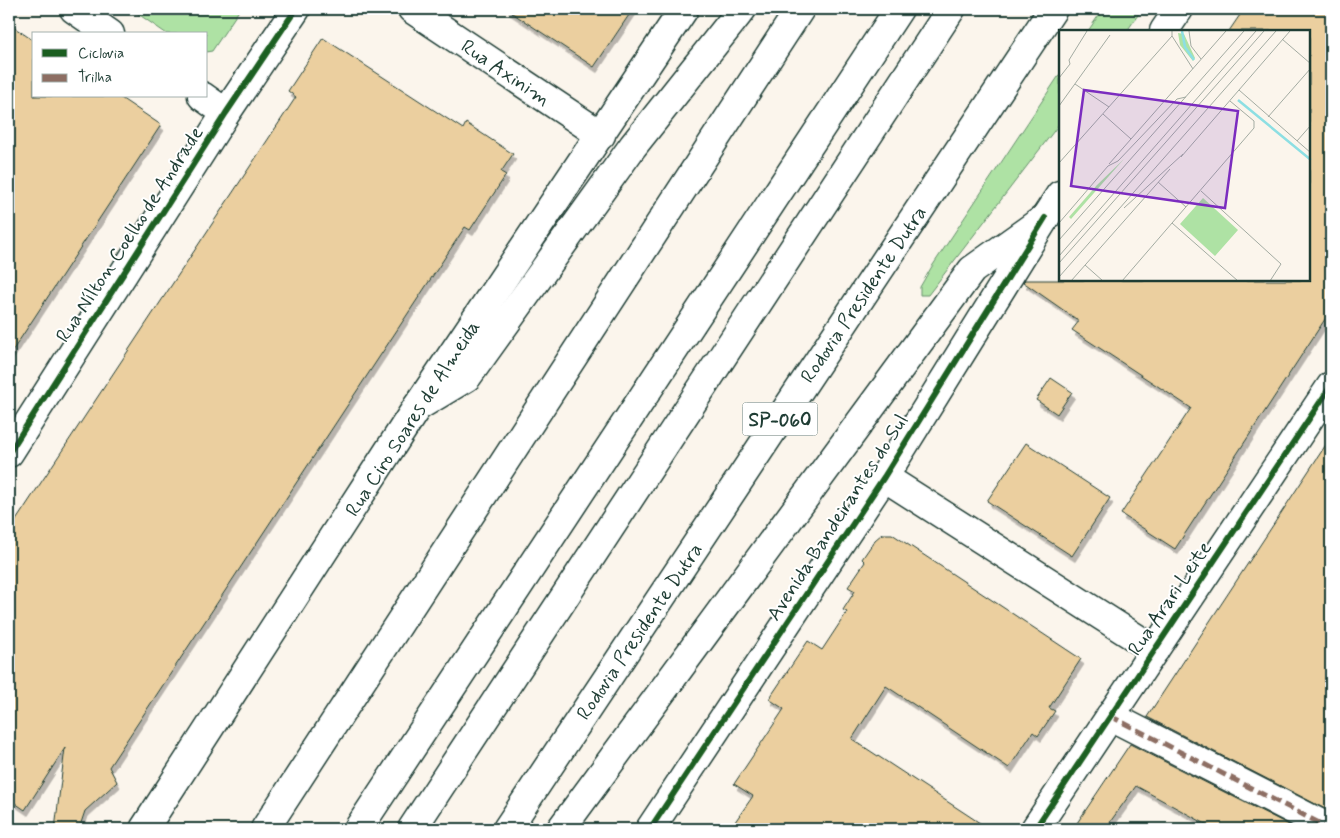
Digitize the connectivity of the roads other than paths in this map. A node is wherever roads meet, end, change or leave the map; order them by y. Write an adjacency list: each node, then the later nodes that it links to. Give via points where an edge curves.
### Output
1 (74, 9): 12 (main road)
2 (296, 9): 14 (main road, Rua Nílton Coelho de Andrade)
3 (412, 9): 15 (main road, Rua Axinim)
4 (684, 9): 15 (main road, Rua Ciro Soares de Almeida)
5 (742, 9): 19 (main road, via 633,146 467,376)
6 (800, 9): 25 (main road)
7 (899, 9): 26 (main road)
8 (951, 9): 27 (main road)
9 (1053, 9): 28 (main road, Rodovia Presidente Dutra / SP-060)
10 (1179, 9): 11 (main road)
11 (1165, 30)
12 (107, 32)
13 (205, 98): 14 (main road)
14 (226, 113): 20 (main road, Rua Nílton Coelho de Andrade)
15 (601, 135): 19 (main road, Rua Ciro Soares de Almeida)
16 (1059, 197): 17 (main road, Avenida Bandeirantes do Sul)
17 (1045, 218): 21 (main road, Avenida Bandeirantes do Sul); 29 (main road, via 972,270)
18 (1331, 386): 22 (main road, Rua Arari Leite)
19 (417, 407): 24 (main road, Rua Ciro Soares de Almeida)
20 (9, 453)
21 (884, 477): 22 (main road); 30 (main road, Avenida Bandeirantes do Sul)
22 (1154, 650): 23 (main road, Rua Arari Leite)
23 (1110, 716): 31 (main road, Rua Arari Leite); 32 (main road)
24 (144, 829)
25 (265, 829)
26 (358, 829)
27 (412, 829)
28 (507, 829)
29 (561, 829)
30 (650, 829)
31 (1035, 829)
32 (1331, 829)

